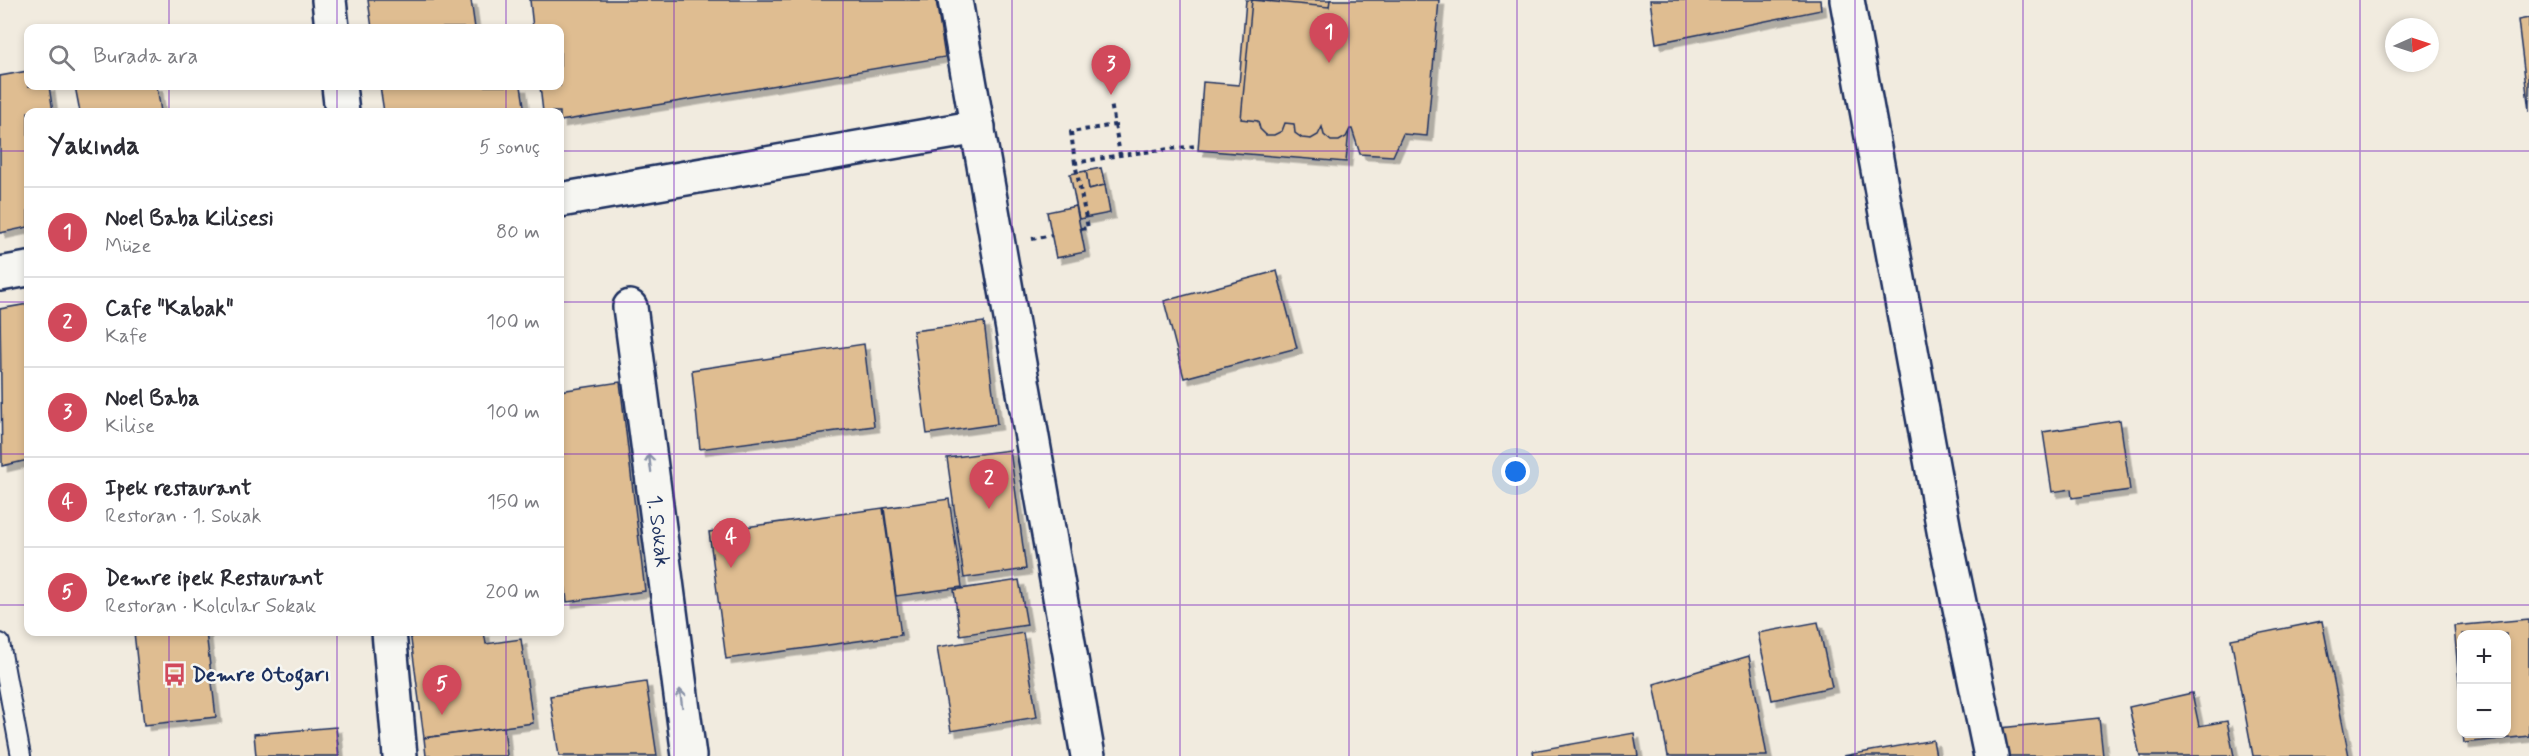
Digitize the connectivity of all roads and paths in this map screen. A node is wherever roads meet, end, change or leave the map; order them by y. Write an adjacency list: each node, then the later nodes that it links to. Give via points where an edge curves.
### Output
1 (329, 0): 4 (street)
2 (1846, 0): 26 (street, via 1945,536)
3 (958, 16): 9 (street)
4 (332, 24)
5 (339, 90): 7 (street)
6 (1111, 103): 8 (path)
7 (342, 108)
8 (1115, 125): 11 (path); 12 (path, via 1071,132)
9 (978, 127): 13 (street); 25 (street)
10 (1195, 146): 11 (path)
11 (1120, 155): 12 (path)
12 (1075, 163): 14 (path, via 1088,228)
13 (564, 199)
14 (1081, 229)
15 (1052, 235): 16 (path)
16 (1040, 237)
17 (24, 270): 18 (street)
18 (0, 273)
19 (630, 307): 24 (street, 1. Sokak, one-way to 19)
20 (389, 636): 23 (street)
21 (0, 644): 22 (lane)
22 (21, 756)
23 (400, 756)
24 (688, 756)
25 (1088, 756)
26 (1991, 756)

